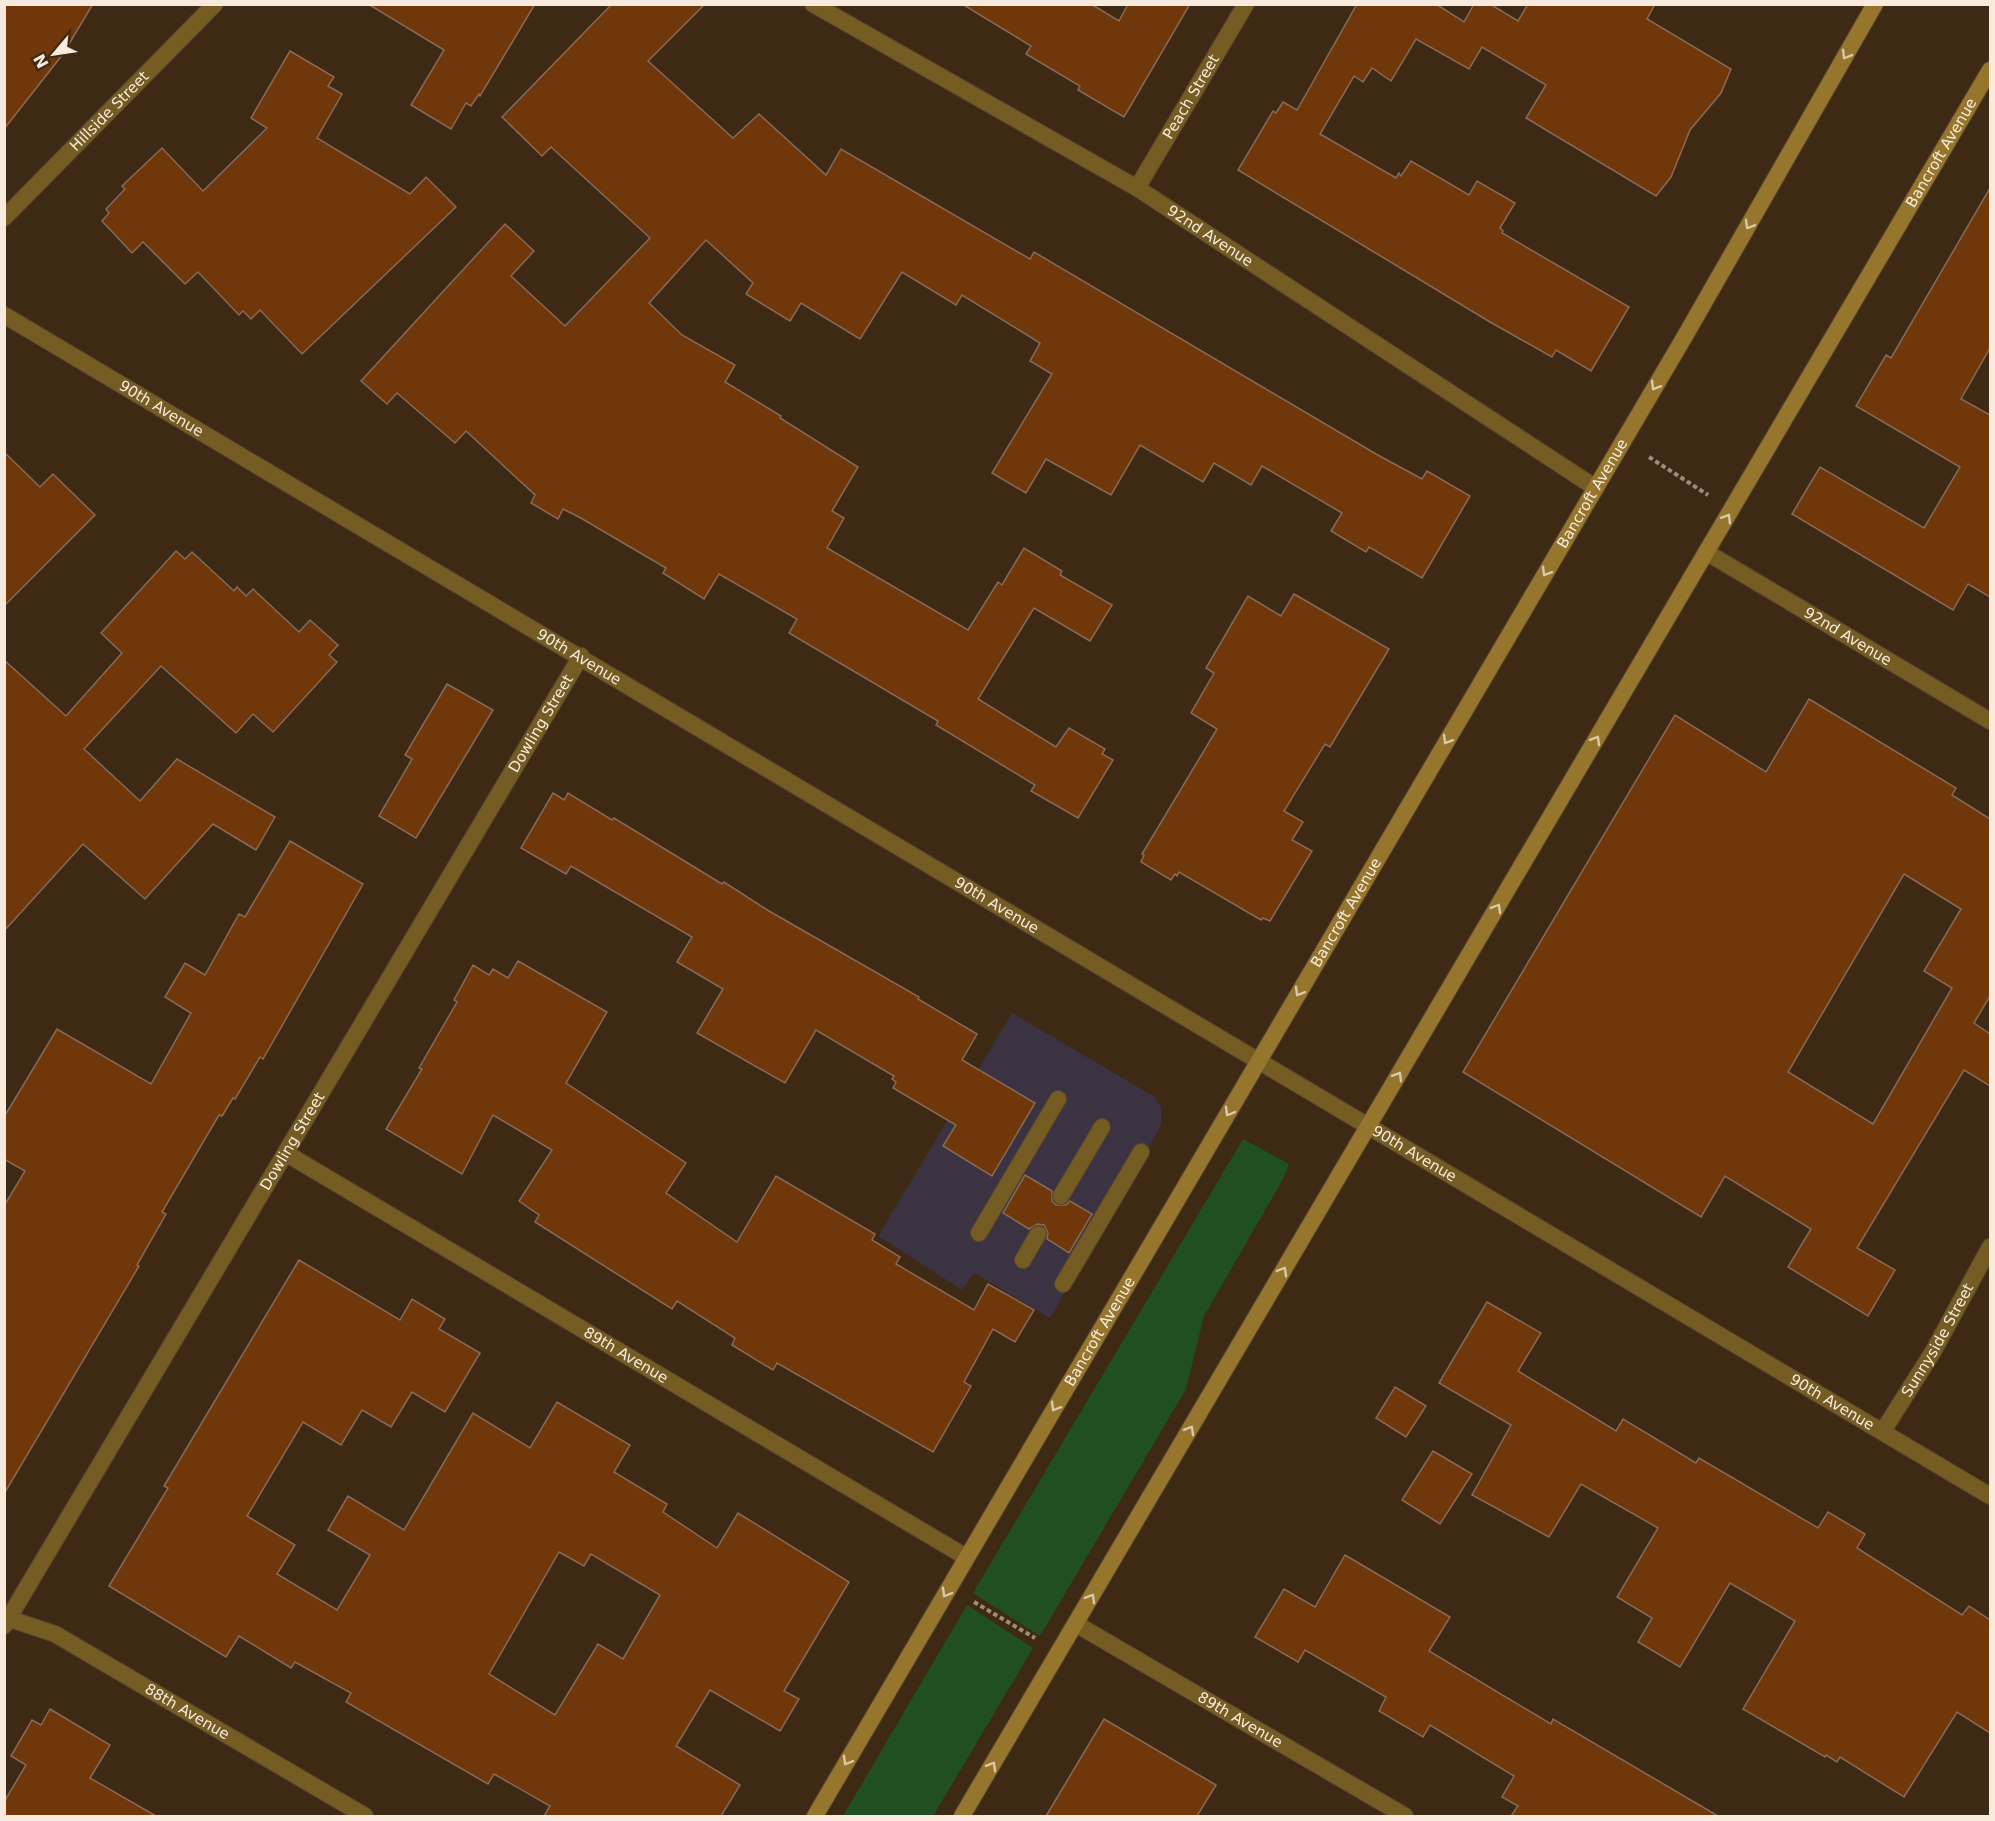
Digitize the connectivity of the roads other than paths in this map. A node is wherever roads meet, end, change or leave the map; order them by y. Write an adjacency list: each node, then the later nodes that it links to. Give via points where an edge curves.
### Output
1 (215, 4): 7 (street, Hillside Street)
2 (813, 4): 6 (street, 92nd Avenue)
3 (1246, 4): 6 (street, Peach Street)
4 (1875, 4): 9 (main road, Bancroft Avenue, one-way to 9)
5 (1990, 70): 10 (main road, Bancroft Avenue, one-way to 5)
6 (1137, 188): 9 (street, 92nd Avenue)
7 (4, 218)
8 (4, 315): 11 (street, 90th Avenue)
9 (1596, 488): 13 (main road, Bancroft Avenue, one-way to 13)
10 (1706, 552): 12 (street, 92nd Avenue); 15 (main road, Bancroft Avenue, one-way to 10)
11 (581, 656): 13 (street, 90th Avenue); 18 (street, Dowling Street)
12 (1990, 721)
13 (1258, 1062): 15 (street, 90th Avenue); 27 (main road, Bancroft Avenue, one-way to 27)
14 (1058, 1099): 20 (street)
15 (1368, 1126): 25 (street, 90th Avenue); 29 (main road, Bancroft Avenue, one-way to 15)
16 (1102, 1127): 19 (street)
17 (1141, 1152): 24 (street)
18 (287, 1154): 27 (street, 89th Avenue); 28 (street, Dowling Street)
19 (1061, 1196)
20 (979, 1233)
21 (1038, 1234): 23 (street)
22 (1990, 1247): 25 (street, Sunnyside Street, via 1934,1350)
23 (1023, 1260)
24 (1063, 1284)
25 (1883, 1431): 26 (street, 90th Avenue)
26 (1990, 1496)
27 (966, 1557): 31 (main road, Bancroft Avenue, one-way to 31)
28 (6, 1620): 30 (street, 88th Avenue, via 55,1634)
29 (1076, 1624): 32 (main road, Bancroft Avenue, one-way to 29); 33 (street, 89th Avenue)
30 (365, 1816)
31 (815, 1816)
32 (962, 1816)
33 (1405, 1816)

